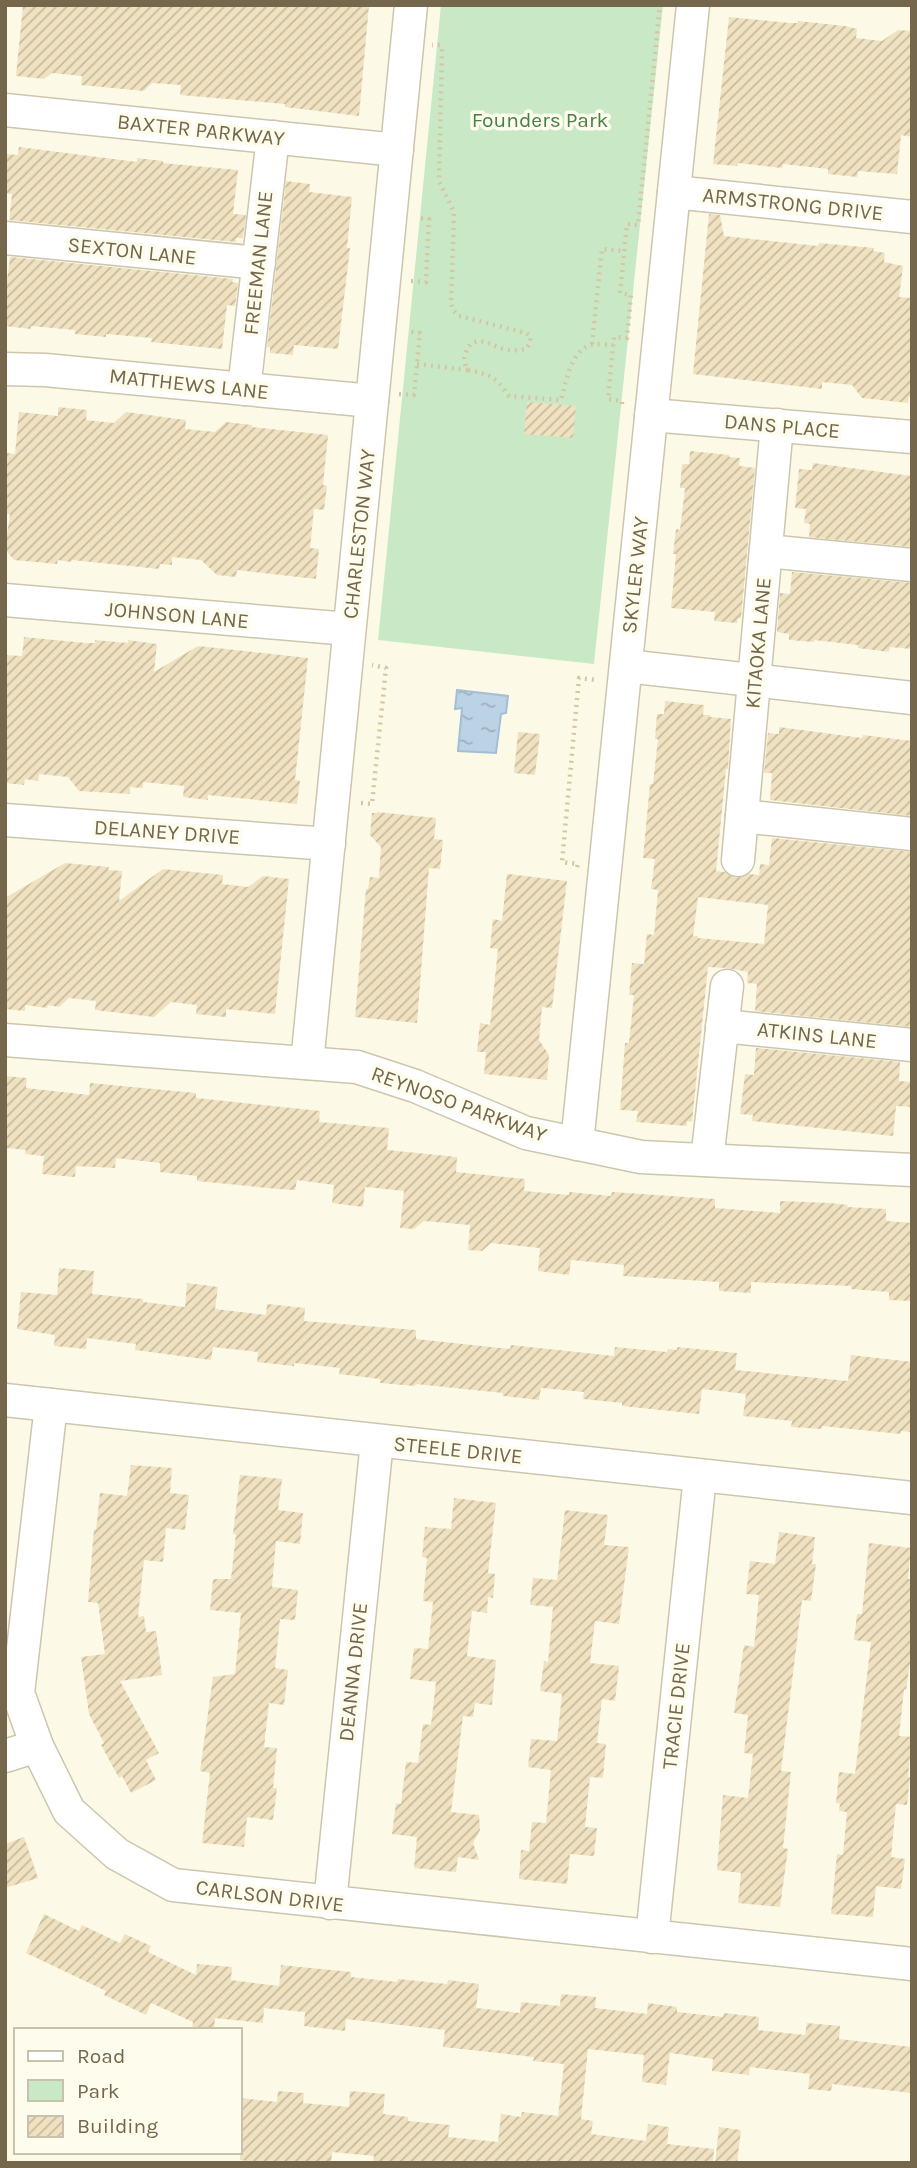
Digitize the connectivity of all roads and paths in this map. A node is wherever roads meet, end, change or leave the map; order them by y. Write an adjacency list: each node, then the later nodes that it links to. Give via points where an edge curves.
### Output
1 (411, 5): 7 (street, CHARLESTON WAY)
2 (660, 5): 11 (path, via 638,225 627,224)
3 (693, 5): 8 (street, SKYLER WAY)
4 (432, 45): 20 (path, via 442,49 439,181 454,212 453,310 459,316 531,337 526,349 509,351 489,341 471,343 464,355)
5 (5, 110): 6 (street, BAXTER PARKWAY)
6 (273, 137): 7 (street, BAXTER PARKWAY); 12 (street, FREEMAN LANE)
7 (397, 150): 22 (street, CHARLESTON WAY)
8 (674, 192): 9 (street, ARMSTRONG DRIVE); 23 (street, SKYLER WAY)
9 (912, 217)
10 (5, 238): 12 (street, SEXTON LANE)
11 (624, 251): 16 (path, via 602,249); 17 (path, via 620,293 631,295 627,338 614,337)
12 (259, 263): 21 (street, FREEMAN LANE)
13 (426, 282): 14 (path, via 410,281)
14 (408, 293)
15 (406, 318): 18 (path, via 404,331 420,333)
16 (592, 344): 17 (path); 20 (path, via 573,361 561,400 509,396 489,374)
17 (613, 345): 23 (path, via 608,399 622,401)
18 (417, 363): 20 (path); 22 (path, via 414,395)
19 (5, 369): 21 (street, MATTHEWS LANE)
20 (468, 370)
21 (244, 389): 22 (street, MATTHEWS LANE)
22 (385, 398): 29 (street, CHARLESTON WAY)
23 (636, 415): 24 (street, DANS PLACE); 31 (street, SKYLER WAY)
24 (777, 425): 25 (street, DANS PLACE); 26 (street, KITAOKA LANE)
25 (912, 437)
26 (766, 551): 27 (street); 32 (street, KITAOKA LANE)
27 (912, 565)
28 (5, 600): 29 (street, JOHNSON LANE)
29 (349, 629): 38 (street, CHARLESTON WAY)
30 (373, 652): 34 (path, via 372,665 387,668 372,804)
31 (611, 666): 32 (street); 40 (path, via 595,680 579,678 562,862 578,864); 46 (street, SKYLER WAY)
32 (754, 680): 33 (street); 35 (street, KITAOKA LANE)
33 (912, 698)
34 (356, 803)
35 (742, 816): 37 (street); 39 (street, KITAOKA LANE)
36 (5, 820): 38 (street, DELANEY DRIVE)
37 (912, 834)
38 (328, 844): 45 (street, CHARLESTON WAY)
39 (738, 860)
40 (576, 877)
41 (727, 986): 42 (street)
42 (722, 1026): 44 (street, ATKINS LANE); 47 (street)
43 (5, 1040): 45 (street, REYNOSO PARKWAY)
44 (912, 1045)
45 (307, 1063): 46 (street, REYNOSO PARKWAY, via 357,1067 526,1133)
46 (577, 1144): 47 (street, REYNOSO PARKWAY, via 641,1157)
47 (707, 1160): 48 (street, REYNOSO PARKWAY)
48 (912, 1170)
49 (5, 1400): 50 (street, STEELE DRIVE)
50 (51, 1405): 51 (street, STEELE DRIVE); 54 (street, CARLSON DRIVE, via 18,1693)
51 (377, 1441): 52 (street, STEELE DRIVE); 56 (street, DEANNA DRIVE)
52 (700, 1476): 53 (street, STEELE DRIVE); 57 (street, TRACIE DRIVE)
53 (912, 1498)
54 (37, 1745): 55 (street); 56 (street, CARLSON DRIVE, via 69,1811 117,1854 173,1885)
55 (5, 1756)
56 (330, 1903): 57 (street, CARLSON DRIVE)
57 (652, 1937): 58 (street, CARLSON DRIVE)
58 (912, 1964)

